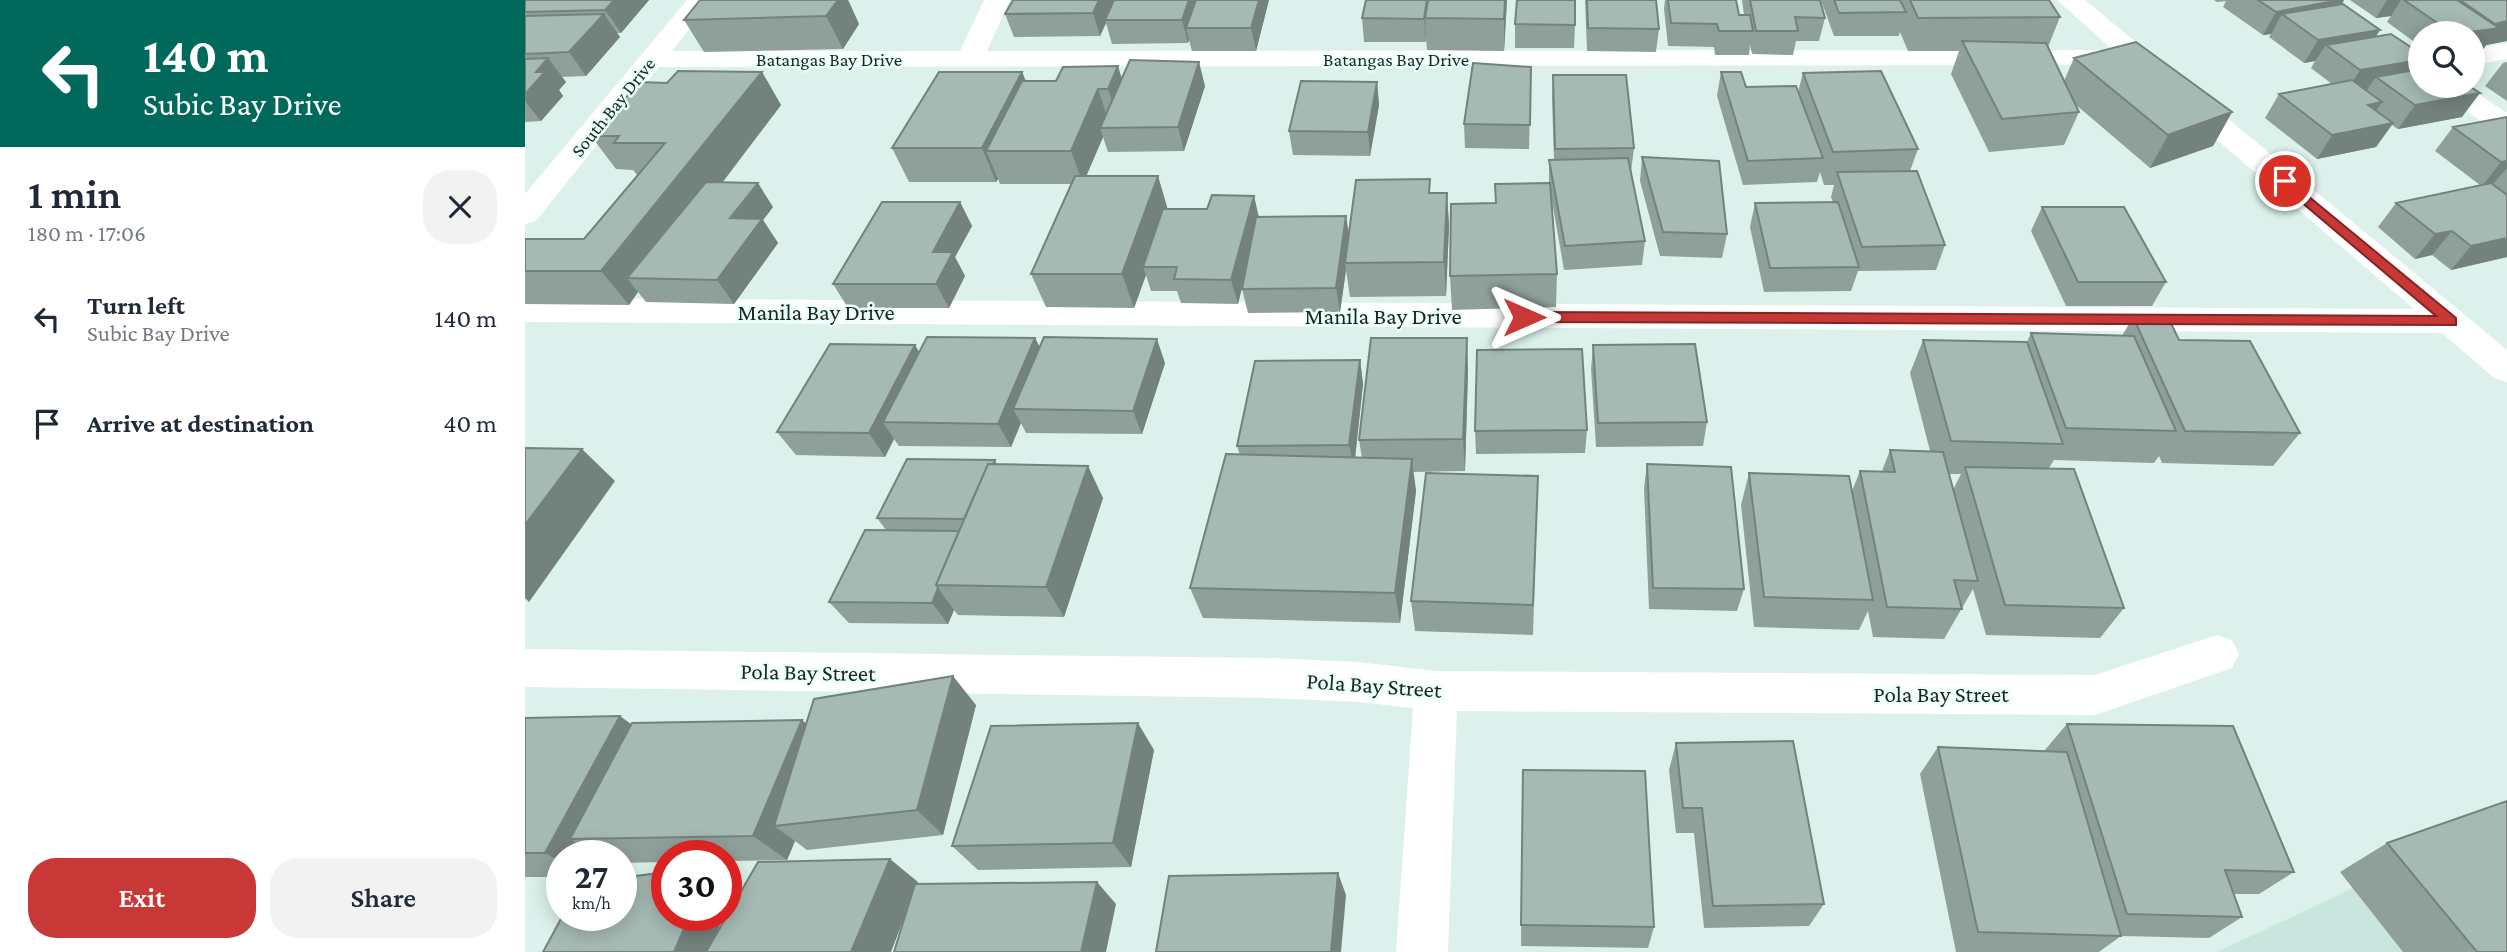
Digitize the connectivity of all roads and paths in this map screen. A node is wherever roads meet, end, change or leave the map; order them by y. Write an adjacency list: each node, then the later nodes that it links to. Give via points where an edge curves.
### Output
1 (700, 0): 7 (street, South Bay Drive)
2 (997, 0): 8 (street)
3 (2070, 0): 6 (street)
4 (2507, 51): 5 (street)
5 (2485, 55)
6 (2139, 58): 8 (street, Batangas Bay Drive); 13 (street)
7 (652, 59): 8 (street, Batangas Bay Drive); 11 (street, South Bay Drive)
8 (969, 60)
9 (2466, 98): 10 (street)
10 (2507, 126)
11 (525, 214)
12 (525, 310): 13 (street, Manila Bay Drive)
13 (2451, 321): 14 (street)
14 (2507, 369)
15 (2217, 654): 17 (street, Pola Bay Street, via 2095,695)
16 (525, 668): 17 (street, Pola Bay Street, via 1268,678)
17 (1436, 691): 18 (street)
18 (1422, 952)

